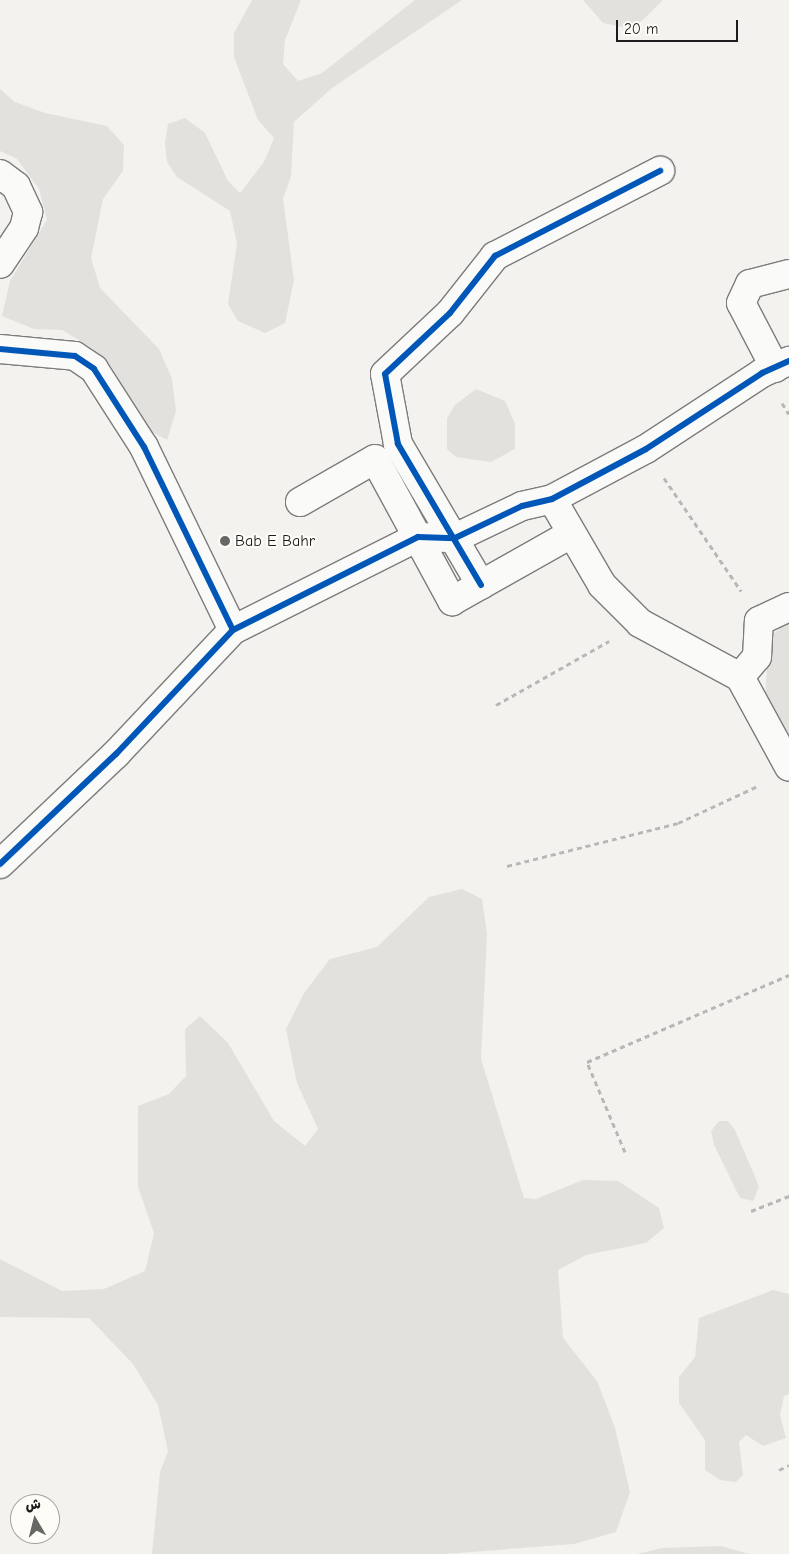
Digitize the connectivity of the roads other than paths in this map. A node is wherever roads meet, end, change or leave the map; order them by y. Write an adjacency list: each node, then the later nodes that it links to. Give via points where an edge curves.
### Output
1 (660, 171): 7 (street, via 495,256 450,313 385,374)
2 (0, 174): 3 (street, via 16,186 28,212 24,228)
3 (0, 264)
4 (789, 274): 6 (street, via 750,284 741,303)
5 (0, 349): 16 (street, via 74,356 94,369 144,447)
6 (782, 365): 9 (street, via 646,449)
7 (398, 444): 8 (street); 13 (street)
8 (375, 459): 10 (street); 12 (street)
9 (552, 499): 11 (street); 13 (street, via 522,506)
10 (300, 502)
11 (571, 534): 14 (street); 17 (street, via 602,585 640,623)
12 (418, 537): 13 (street); 14 (street, via 452,601); 16 (street)
13 (455, 538): 14 (street)
14 (481, 585)
15 (789, 607): 17 (street, via 759,621 757,657)
16 (233, 630): 19 (street, via 116,754)
17 (740, 677): 18 (street)
18 (789, 767)
19 (0, 864)

